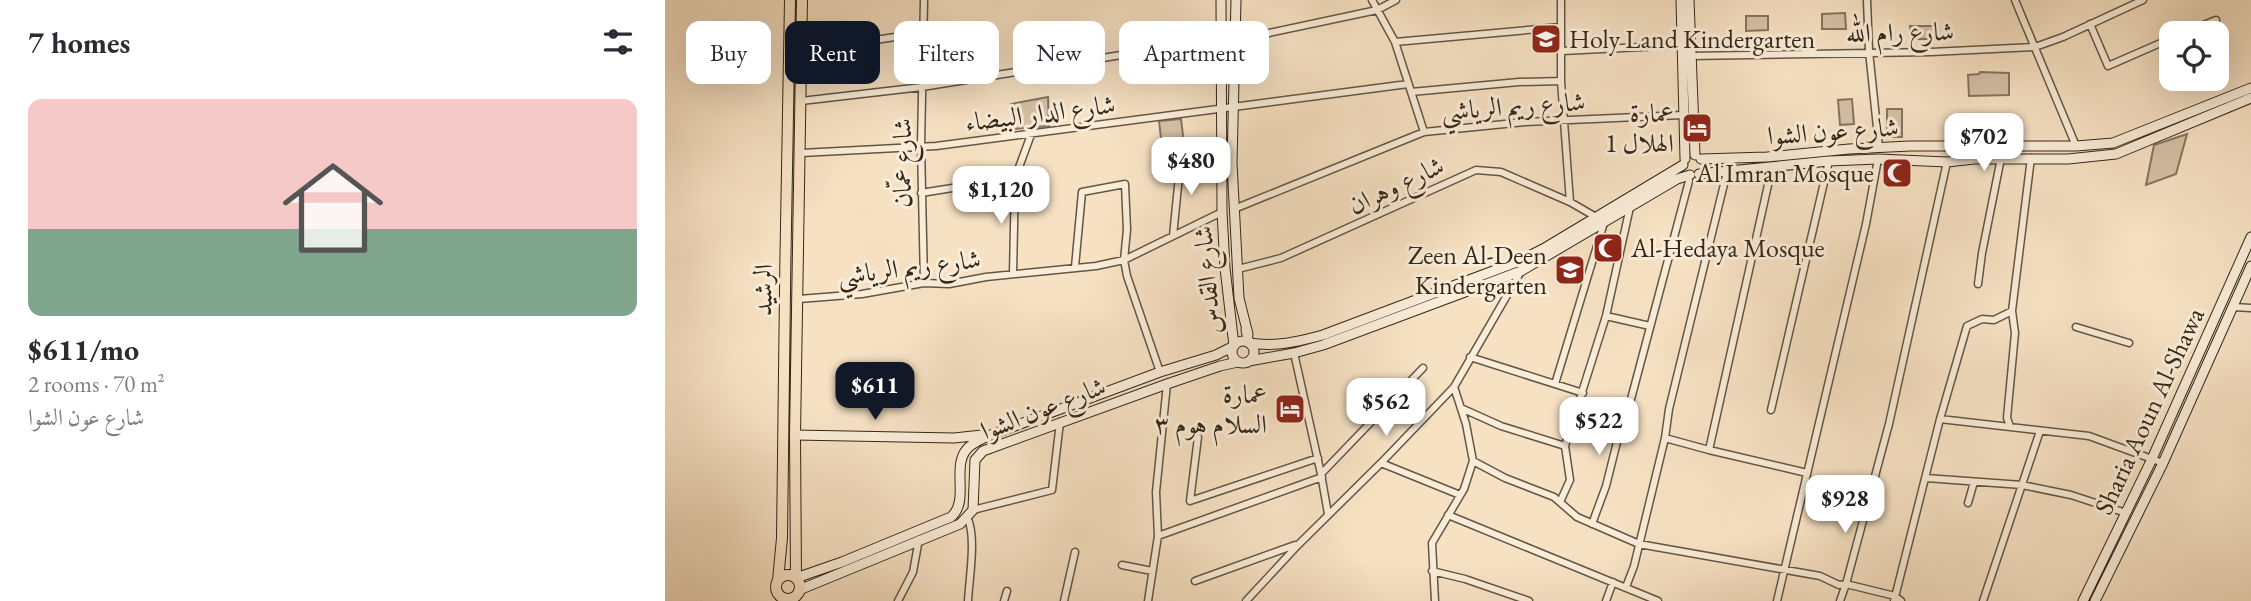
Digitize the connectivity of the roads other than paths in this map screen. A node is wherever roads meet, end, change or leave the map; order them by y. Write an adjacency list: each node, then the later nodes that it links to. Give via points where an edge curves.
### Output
1 (790, 0): 143 (main road, الرشيد)
2 (802, 0): 15 (main road, الرشيد)
3 (924, 0): 16 (street, شارع عمّان)
4 (1221, 0): 17 (main road, شارع القدس)
5 (1236, 0): 18 (main road, شارع القدس)
6 (1372, 0): 14 (street)
7 (1396, 0): 14 (street)
8 (1561, 0): 20 (street)
9 (1681, 0): 24 (main road)
10 (1689, 0): 29 (main road)
11 (1867, 0): 27 (street)
12 (2015, 0): 25 (street)
13 (2143, 0): 19 (street, شارع رام الله)
14 (1377, 10): 21 (street); 22 (street)
15 (802, 21)
16 (923, 21)
17 (1221, 21)
18 (1236, 21)
19 (2090, 24): 23 (street, via 2108,66); 25 (street, شارع رام الله)
20 (1561, 27): 22 (street); 26 (street)
21 (1269, 33)
22 (1395, 42): 34 (street)
23 (2159, 44)
24 (1682, 45): 26 (street); 42 (main road)
25 (2035, 47): 27 (street, شارع رام الله); 47 (street)
26 (1562, 51): 30 (street)
27 (1869, 51): 29 (street, شارع رام الله); 48 (street)
28 (1119, 55): 35 (street)
29 (1690, 56): 53 (main road)
30 (1560, 81): 37 (street); 43 (street)
31 (801, 84): 39 (main road, الرشيد)
32 (1220, 84): 41 (main road, شارع القدس)
33 (1235, 84): 40 (main road, شارع القدس)
34 (1408, 84): 37 (street); 40 (street, شارع الدار البيضاء)
35 (922, 86): 39 (street); 46 (street, شارع عمّان)
36 (2251, 88): 47 (main road, شارع عون الشوا, via 2113,143)
37 (1411, 92): 45 (street)
38 (2251, 98): 51 (main road, شارع عون الشوا, via 2116,154)
39 (801, 101): 49 (main road, الرشيد)
40 (1234, 106): 41 (street, شارع الدار البيضاء); 64 (main road, شارع القدس)
41 (1220, 107): 44 (street, شارع الدار البيضاء); 57 (main road, شارع القدس)
42 (1683, 115): 43 (street, شارع ريم الرياشي); 53 (main road)
43 (1564, 121): 45 (street, شارع ريم الرياشي); 62 (street)
44 (1032, 132): 46 (street, شارع الدار البيضاء); 60 (street)
45 (1424, 132): 64 (street, شارع ريم الرياشي)
46 (921, 145): 49 (street, شارع الدار البيضاء); 61 (street, شارع عمّان)
47 (2076, 146): 48 (main road, شارع عون الشوا)
48 (1879, 147): 53 (main road, شارع عون الشوا)
49 (801, 153): 77 (main road, الرشيد)
50 (2001, 158): 51 (main road, شارع عون الشوا); 55 (main road, شارع عون الشوا); 76 (street)
51 (2031, 158): 80 (street)
52 (1878, 159): 54 (main road, شارع عون الشوا); 55 (main road, شارع عون الشوا); 120 (street)
53 (1691, 160): 59 (main road, via 1685,171); 59 (main road, via 1703,168); 66 (main road, شارع عون الشوا)
54 (1829, 161): 56 (main road, شارع عون الشوا); 102 (street)
55 (1947, 162): 146 (street, via 1889,424)
56 (1772, 167): 58 (main road, شارع عون الشوا); 113 (street)
57 (1221, 170): 65 (main road, شارع القدس); 67 (street, via 1179,176)
58 (1727, 172): 59 (main road, شارع عون الشوا); 111 (street)
59 (1692, 177): 63 (main road, شارع عون الشوا, via 1677,178); 82 (street)
60 (1015, 178): 61 (street); 74 (street)
61 (921, 192): 75 (street, شارع عمّان)
62 (1570, 202): 66 (street, شارع وهران); 72 (street, شارع وهران, via 1501,172 1476,170 1281,258)
63 (1630, 207): 66 (main road, شارع عون الشوا); 81 (street)
64 (1234, 209): 72 (main road, شارع القدس)
65 (1222, 212): 67 (street, شارع ريم الرياشي); 85 (main road, شارع القدس)
66 (1600, 220): 73 (main road, شارع عون الشوا); 88 (main road, شارع عون الشوا, via 1517,262 1323,335 1289,344); 98 (street)
67 (1174, 236): 69 (street, شارع ريم الرياشي)
68 (2251, 237): 115 (main road, Sharia Aoun Al-Shawa)
69 (1124, 260): 70 (street, شارع ريم الرياشي); 70 (street, via 1125,184 1082,192); 96 (street)
70 (1075, 267): 74 (street, شارع ريم الرياشي)
71 (2251, 267): 78 (main road, Sharia Aoun Al-Shawa)
72 (1238, 269): 84 (main road, شارع القدس)
73 (1521, 271): 91 (main road, شارع عون الشوا); 92 (street)
74 (1013, 274): 75 (street, شارع ريم الرياشي, via 949,284)
75 (924, 283): 77 (street, شارع ريم الرياشي)
76 (1978, 284)
77 (799, 299): 108 (main road, الرشيد)
78 (2233, 307): 79 (street); 119 (main road, Sharia Aoun Al-Shawa)
79 (2251, 309)
80 (2012, 311): 103 (street, via 1967,326); 105 (street)
81 (1606, 316): 82 (street); 100 (street)
82 (1650, 327): 132 (street)
83 (2076, 327): 87 (street)
84 (1246, 330): 86 (main road, شارع القدس); 88 (main road, شارع القدس)
85 (1233, 333): 89 (main road, شارع القدس); 90 (main road)
86 (1249, 343): 88 (main road, شارع عون الشوا); 89 (main road); 93 (main road, via 1254,352)
87 (2129, 343)
88 (1260, 345)
89 (1234, 346): 90 (main road, شارع عون الشوا); 94 (main road, via 1232,354)
90 (1221, 353): 96 (main road, شارع عون الشوا)
91 (1294, 354): 93 (main road, شارع عون الشوا); 114 (street)
92 (1470, 357): 98 (street); 99 (street)
93 (1249, 361): 94 (main road)
94 (1238, 362): 97 (main road, شارع عون الشوا)
95 (1423, 368): 121 (street)
96 (1160, 372): 107 (main road, شارع عون الشوا)
97 (1167, 384): 104 (main road, شارع عون الشوا); 134 (street, via 1156,492)
98 (1555, 384): 100 (street)
99 (1454, 387): 101 (street); 118 (street)
100 (1583, 393): 112 (street)
101 (1461, 408): 112 (street); 117 (street)
102 (1771, 410)
103 (1940, 419): 105 (street); 122 (street)
104 (1060, 422): 129 (main road, شارع عون الشوا, via 979,454); 129 (street, via 1052,490)
105 (2010, 425): 106 (street)
106 (2040, 432): 115 (street, via 2089,436); 124 (street)
107 (996, 433): 110 (main road, شارع عون الشوا); 116 (main road, شارع عون الشوا, via 969,447)
108 (795, 435): 110 (main road, شارع عون الشوا); 142 (main road, الرشيد)
109 (1198, 437): 114 (street, via 1190,501)
110 (954, 438): 116 (main road, شارع عون الشوا)
111 (1665, 438): 113 (street); 135 (street)
112 (1565, 446): 126 (street, via 1570,480)
113 (1709, 450): 120 (street)
114 (1318, 458): 121 (street)
115 (2153, 458): 119 (street); 128 (main road, Sharia Aoun Al-Shawa)
116 (962, 460): 133 (main road, شارع عون الشوا, via 957,511)
117 (1473, 461): 125 (street); 126 (street)
118 (1381, 463): 125 (street); 130 (street)
119 (2163, 463): 166 (main road, Sharia Aoun Al-Shawa)
120 (1807, 472): 139 (street)
121 (1322, 475): 130 (street); 134 (street)
122 (1926, 478): 123 (street); 151 (street)
123 (1974, 482): 124 (street); 127 (street)
124 (2022, 485): 128 (street); 164 (street)
125 (1460, 495): 131 (street)
126 (1560, 502): 132 (street)
127 (1968, 503)
128 (2126, 513): 165 (main road, Sharia Aoun Al-Shawa)
129 (970, 514): 133 (main road, شارع عون الشوا, via 960,524); 153 (street)
130 (1328, 514): 136 (street)
131 (1448, 514): 141 (street, via 1432,543); 145 (street)
132 (1592, 524): 135 (street)
133 (918, 536): 142 (main road, شارع عون الشوا); 149 (main road, شارع عون الشوا); 152 (street, via 913,572)
134 (1158, 536): 140 (street)
135 (1639, 544): 139 (street); 147 (street)
136 (1298, 545): 144 (street); 157 (street)
137 (1075, 552): 155 (street)
138 (1122, 565): 140 (street)
139 (1783, 568): 146 (street); 162 (street)
140 (1152, 571): 156 (street)
141 (1432, 571): 158 (street); 159 (street)
142 (796, 578): 143 (main road, via 786,575); 149 (main road, via 800,583)
143 (778, 580): 150 (main road)
144 (1195, 581)
145 (1613, 582): 147 (street); 160 (street)
146 (1846, 584): 151 (street); 163 (street)
147 (1626, 587): 161 (street)
148 (1007, 591): 154 (street)
149 (797, 596): 150 (main road)
150 (778, 597)
151 (1897, 599)
152 (898, 601)
153 (968, 601)
154 (1004, 601)
155 (1065, 601)
156 (1148, 601)
157 (1246, 601)
158 (1435, 601)
159 (1529, 601)
160 (1606, 601)
161 (1658, 601)
162 (1777, 601)
163 (1840, 601)
164 (1983, 601)
165 (2083, 601)
166 (2095, 601)

